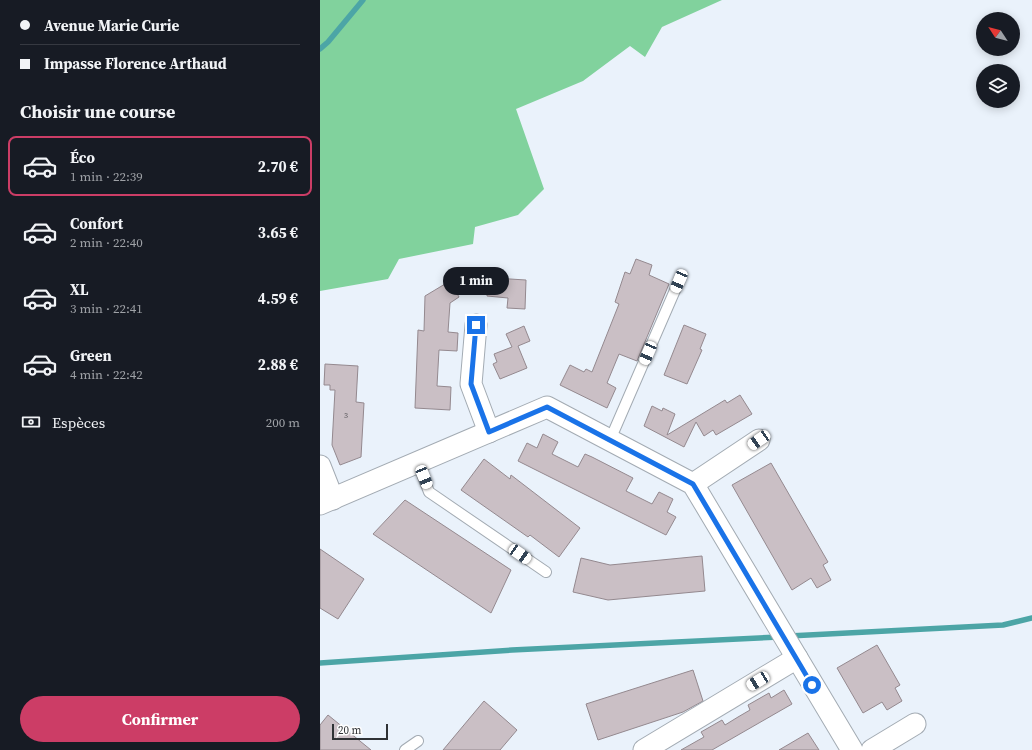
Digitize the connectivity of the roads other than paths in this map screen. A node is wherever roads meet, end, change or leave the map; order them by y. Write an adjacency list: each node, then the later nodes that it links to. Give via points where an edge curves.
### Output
1 (679, 281): 4 (lane)
2 (476, 325): 3 (street, via 471,384)
3 (489, 432): 4 (street, via 547,407); 6 (street)
4 (610, 440): 8 (street)
5 (759, 440): 8 (street)
6 (418, 462): 9 (street); 10 (lane, via 430,492)
7 (320, 466): 9 (street)
8 (693, 484): 11 (street)
9 (327, 502)
10 (546, 572)
11 (792, 651): 15 (street); 16 (street)
12 (915, 724): 17 (street)
13 (418, 741): 14 (lane)
14 (405, 750)
15 (644, 750)
16 (852, 750)
17 (872, 750)

